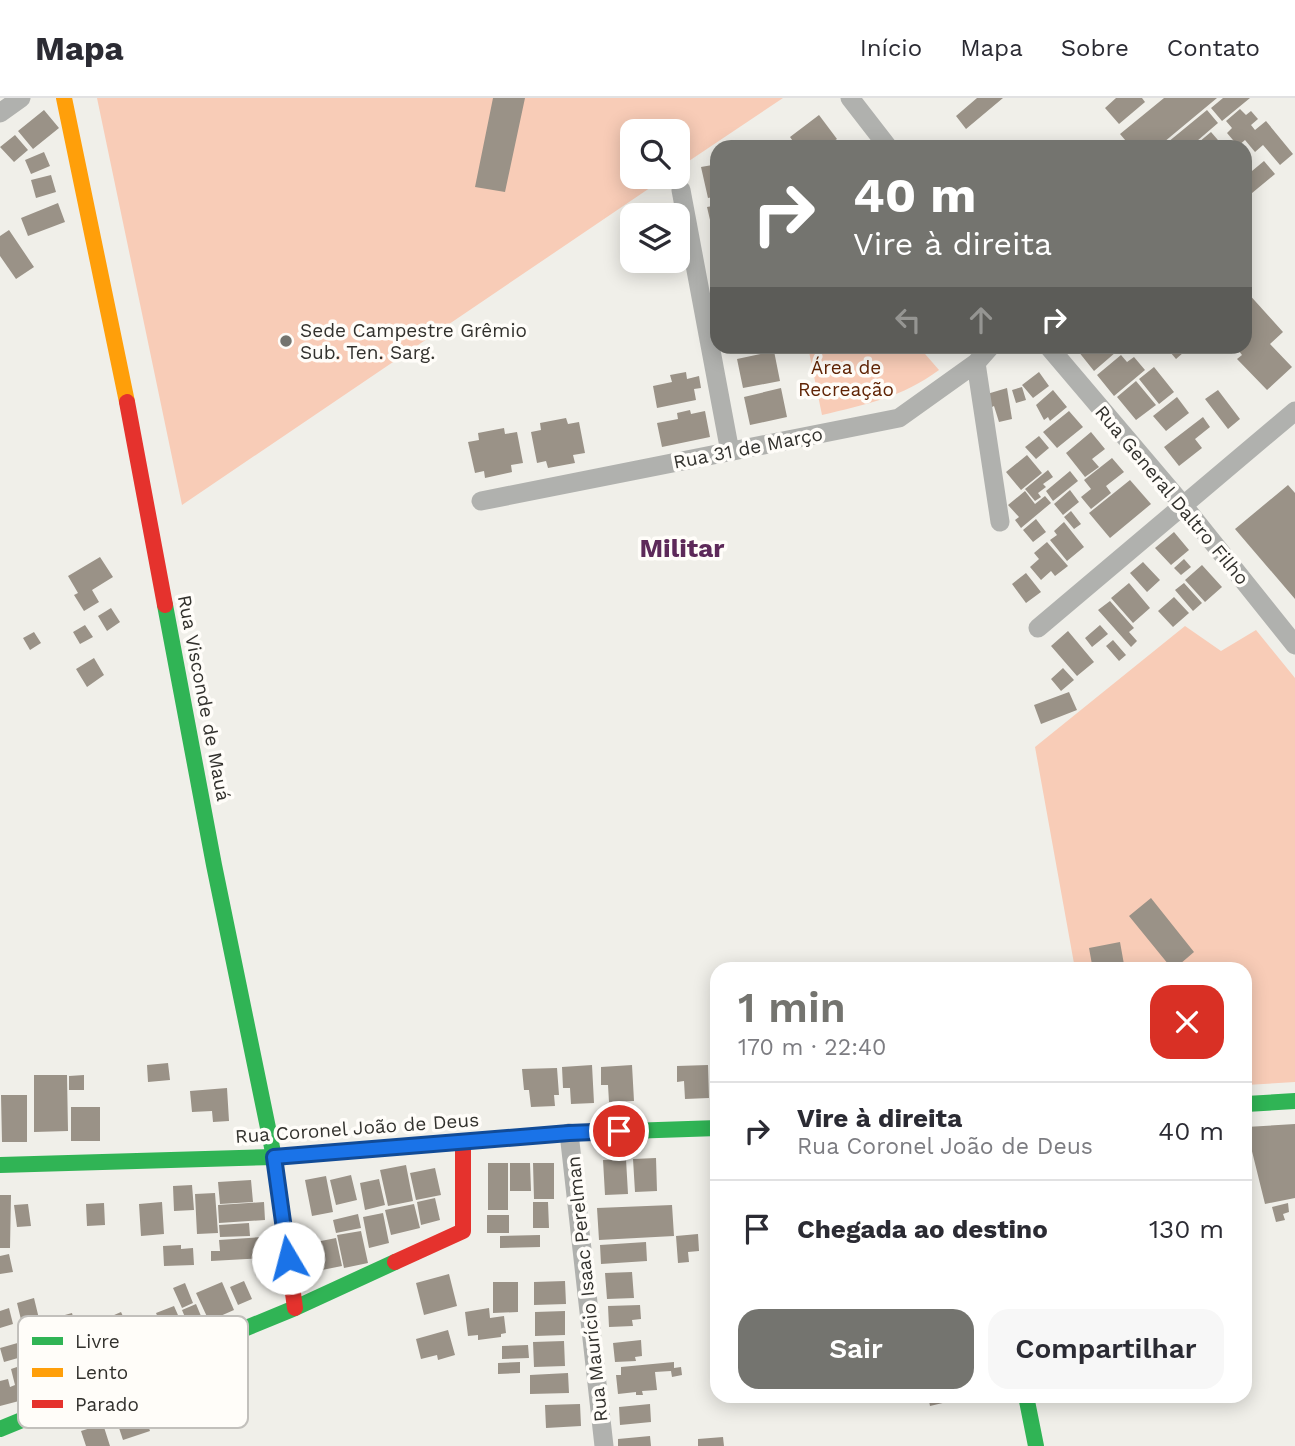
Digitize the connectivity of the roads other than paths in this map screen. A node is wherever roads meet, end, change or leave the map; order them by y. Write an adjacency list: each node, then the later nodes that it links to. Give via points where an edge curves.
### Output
1 (21, 98): 4 (street)
2 (64, 98): 24 (street, Rua Visconde de Mauá)
3 (850, 98): 5 (street)
4 (0, 113)
5 (883, 140)
6 (681, 190): 7 (street)
7 (710, 345)
8 (712, 354): 13 (street)
9 (984, 354): 11 (street, Rua 31 de Março)
10 (1055, 354): 15 (street, Rua General Daltro Filho)
11 (976, 363): 13 (street, Rua 31 de Março, via 899,418); 16 (street)
12 (1295, 411): 15 (street)
13 (730, 452): 14 (street, Rua 31 de Março)
14 (481, 501)
15 (1183, 505): 17 (street); 18 (street, Rua General Daltro Filho)
16 (1000, 522)
17 (1038, 628)
18 (1295, 645)
19 (1295, 1101): 20 (street)
20 (1252, 1104)
21 (710, 1128): 22 (street, Rua Coronel João de Deus)
22 (569, 1133): 23 (street, Rua Coronel João de Deus); 31 (street, Rua Maurício Isaac Perelman)
23 (463, 1142): 24 (street, Rua Coronel João de Deus); 26 (street, via 463,1231)
24 (274, 1157): 25 (street, Rua Coronel João de Deus); 26 (street, Rua Visconde de Mauá)
25 (0, 1165)
26 (295, 1308): 27 (street)
27 (248, 1327)
28 (1027, 1403): 32 (street)
29 (18, 1423): 30 (street)
30 (0, 1430)
31 (604, 1446)
32 (1036, 1446)

